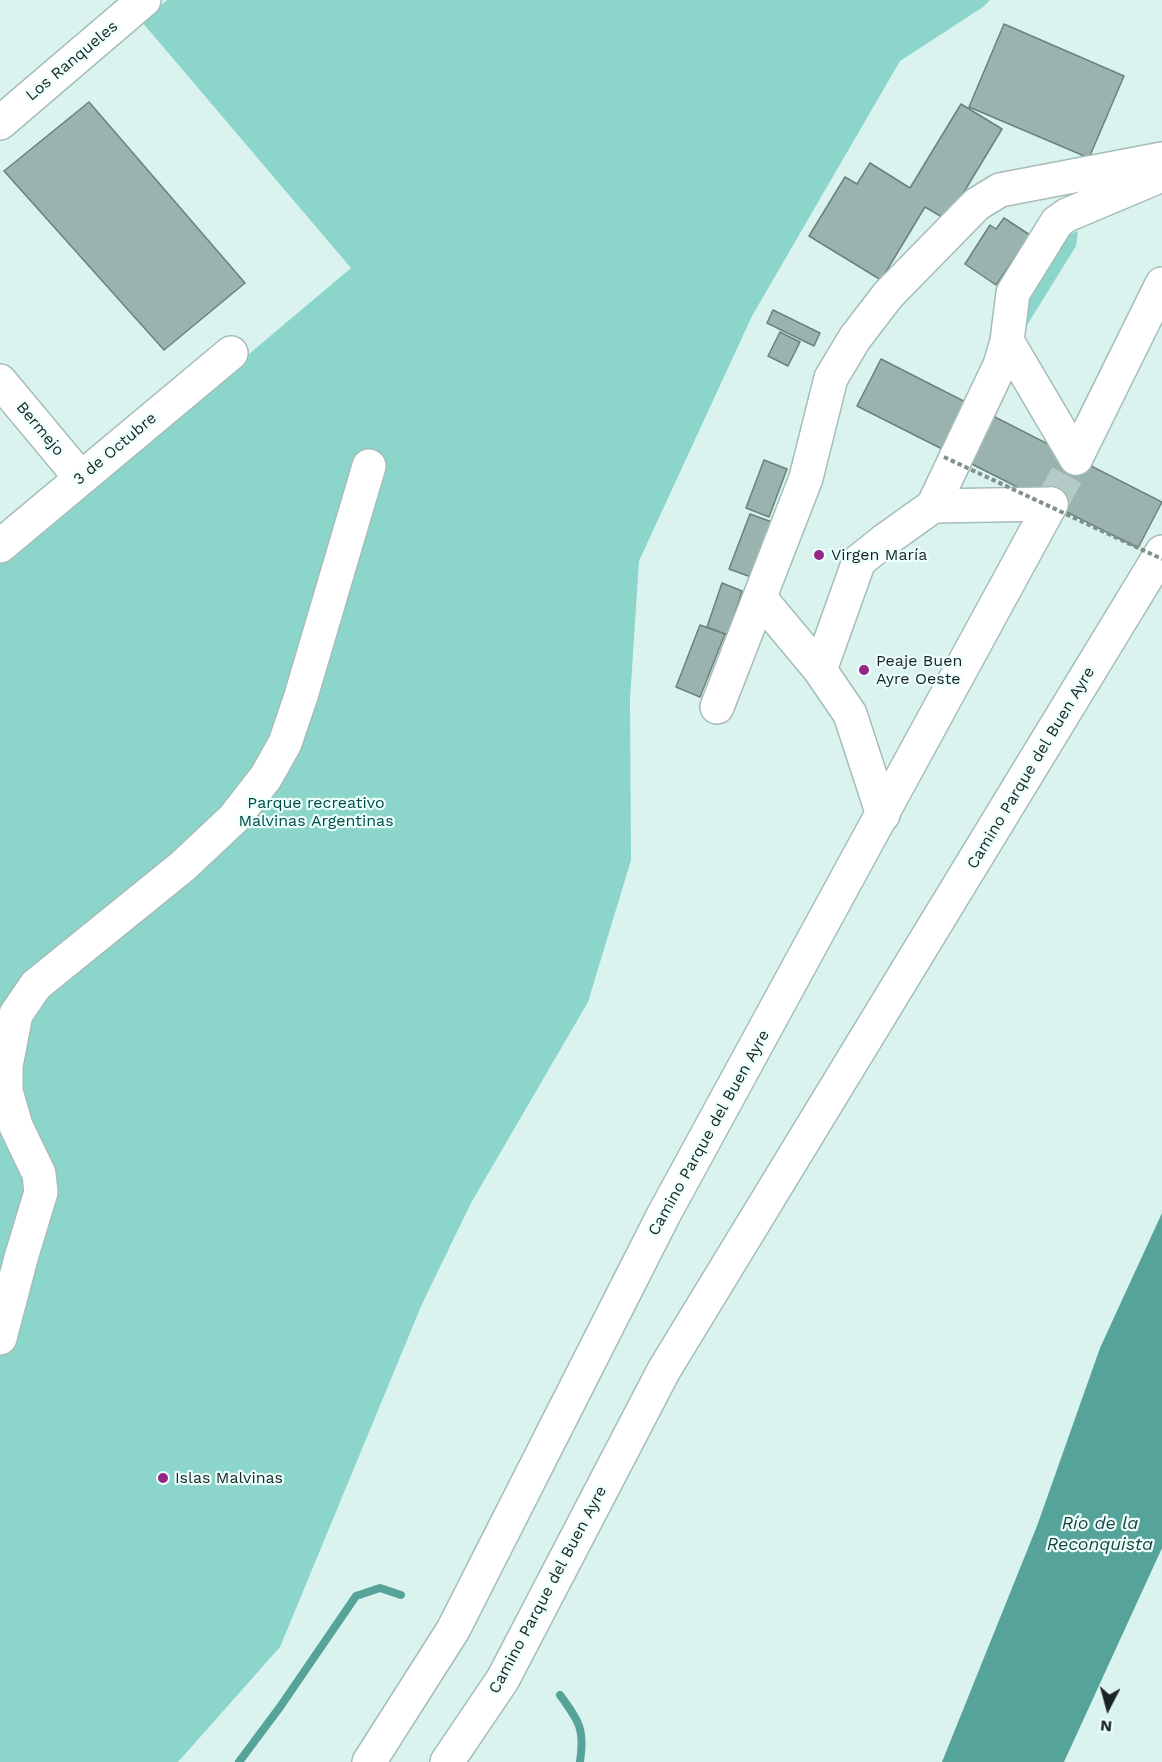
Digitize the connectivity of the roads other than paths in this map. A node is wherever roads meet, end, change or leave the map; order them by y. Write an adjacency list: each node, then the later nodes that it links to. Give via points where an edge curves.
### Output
1 (144, 0): 2 (main road, Los Ranqueles)
2 (0, 123)
3 (1162, 159): 14 (main road, via 1000,190 977,204 888,295 831,378 806,478)
4 (1162, 175): 6 (main road, via 1057,222 1013,293)
5 (1162, 284): 6 (main road, via 1076,458)
6 (1007, 341): 11 (main road, via 1000,364)
7 (231, 353): 10 (main road, 3 de Octubre)
8 (0, 381): 10 (main road, Bermejo)
9 (369, 466): 18 (main road, via 301,696 285,743 266,777 234,818 183,866 36,985 16,1014 6,1066 6,1091 16,1126 39,1174 41,1192)
10 (80, 477): 12 (main road, 3 de Octubre)
11 (933, 506): 15 (main road, via 859,561); 17 (main road, Camino Parque del Buen Ayre, via 1051,504)
12 (0, 546)
13 (1162, 552): 19 (main road, Camino Parque del Buen Ayre, via 664,1370)
14 (760, 598): 15 (main road); 16 (main road)
15 (820, 670): 17 (main road, via 850,714)
16 (717, 707)
17 (883, 815): 20 (main road, Camino Parque del Buen Ayre, via 664,1214 453,1630)
18 (0, 1338)
19 (503, 1679): 21 (main road, Camino Parque del Buen Ayre); 22 (main road)
20 (369, 1762)
21 (447, 1762)
22 (461, 1762)

